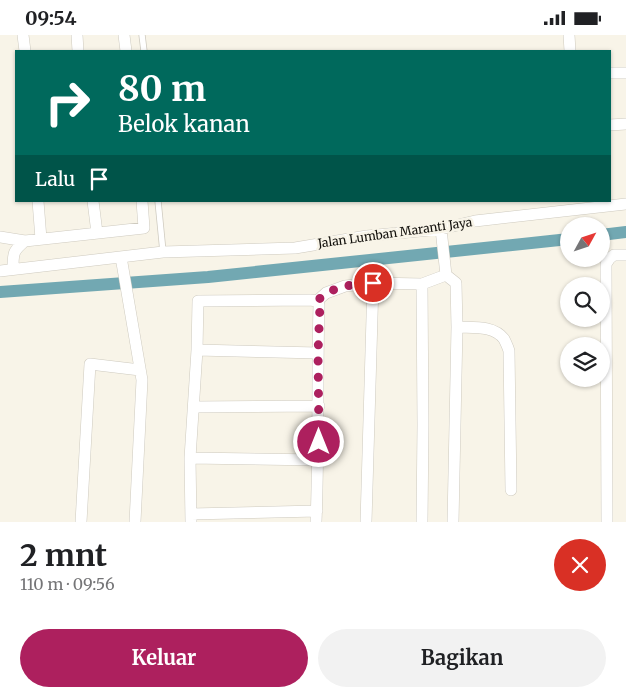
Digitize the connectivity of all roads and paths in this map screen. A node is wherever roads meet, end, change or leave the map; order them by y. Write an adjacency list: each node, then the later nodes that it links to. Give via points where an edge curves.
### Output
1 (23, 35): 6 (street)
2 (77, 35): 7 (street)
3 (124, 35): 8 (street)
4 (142, 35): 9 (lane)
5 (569, 35): 10 (street)
6 (25, 50)
7 (78, 50)
8 (126, 50)
9 (144, 50)
10 (570, 50)
11 (611, 73): 12 (street)
12 (626, 73)
13 (626, 124): 14 (street)
14 (611, 125)
15 (38, 202): 24 (street)
16 (93, 202): 22 (street)
17 (142, 202): 22 (street, via 144,228)
18 (158, 202): 26 (lane)
19 (626, 204): 20 (street, Jalan Lumban Maranti Jaya)
20 (585, 205): 21 (street, Jalan Lumban Maranti Jaya)
21 (441, 229): 26 (street, Jalan Lumban Maranti Jaya, via 367,236 295,248); 31 (street)
22 (96, 233): 24 (street)
23 (0, 237): 25 (street)
24 (41, 239): 25 (street)
25 (25, 241): 29 (street, via 13,255)
26 (163, 252): 28 (street, Jalan Lumban Maranti Jaya)
27 (626, 255): 51 (street, via 614,255 606,264)
28 (121, 257): 29 (street, Jalan Lumban Maranti Jaya); 38 (street)
29 (13, 269): 30 (street, Jalan Lumban Maranti Jaya)
30 (0, 271)
31 (445, 273): 33 (street); 35 (street, via 456,283)
32 (373, 283): 33 (street); 34 (street, via 345,286 326,293); 48 (street)
33 (422, 284): 49 (street)
34 (317, 301): 36 (street, via 198,301); 37 (street, via 320,305)
35 (457, 327): 43 (street, via 495,332 509,351); 50 (street)
36 (197, 350): 37 (street); 40 (street)
37 (318, 353): 39 (street)
38 (140, 370): 46 (street, via 90,364); 47 (street)
39 (318, 406): 40 (street); 42 (street)
40 (194, 407): 41 (street)
41 (190, 458): 42 (street); 45 (street)
42 (319, 460): 44 (street)
43 (511, 490)
44 (316, 516): 45 (street)
45 (191, 518)
46 (81, 522)
47 (136, 522)
48 (366, 522)
49 (422, 522)
50 (453, 522)
51 (607, 522)

